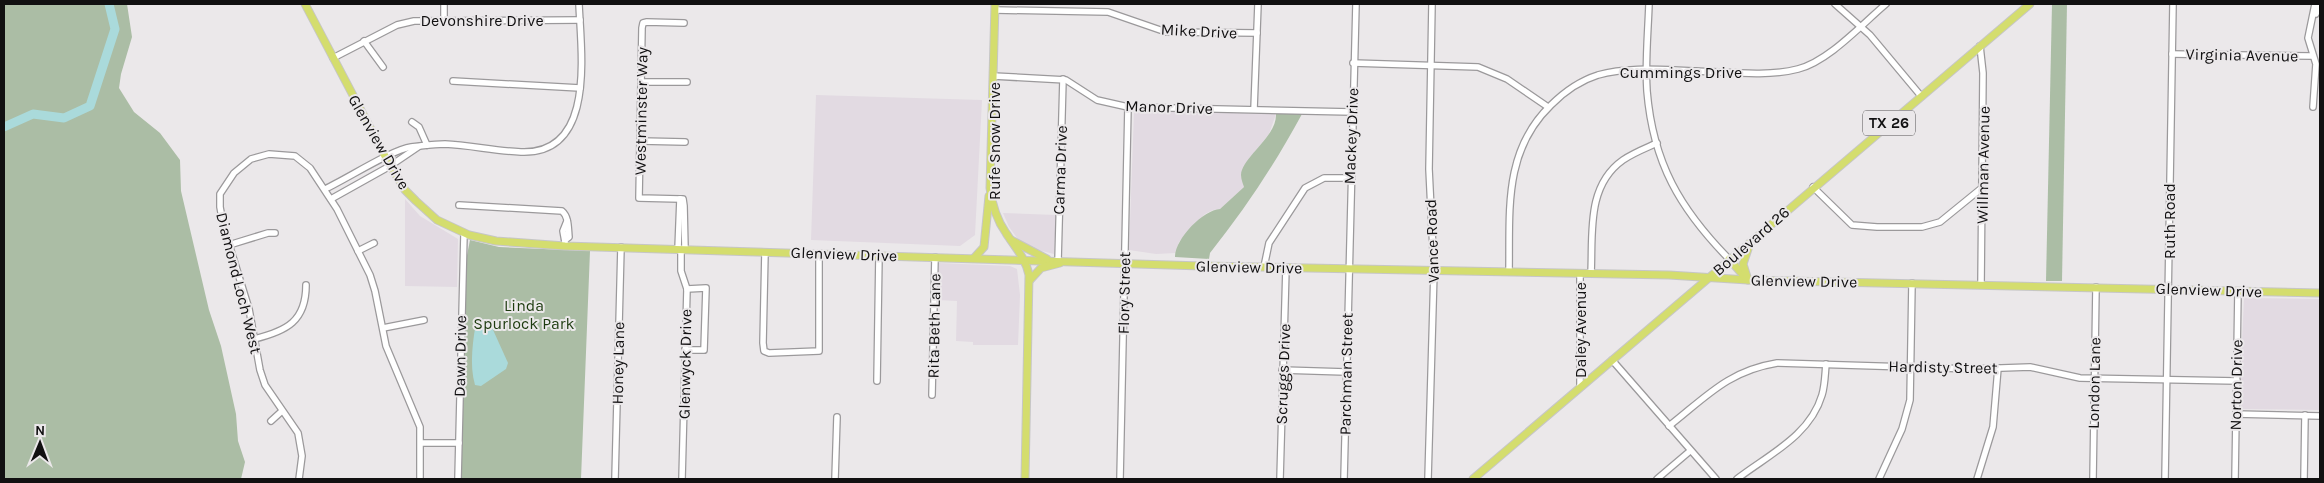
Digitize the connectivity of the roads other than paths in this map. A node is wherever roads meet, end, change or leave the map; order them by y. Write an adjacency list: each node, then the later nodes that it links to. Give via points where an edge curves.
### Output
1 (306, 4): 25 (main road, Glenview Drive)
2 (444, 4): 16 (street)
3 (579, 4): 17 (street)
4 (1258, 4): 20 (street)
5 (1356, 4): 27 (street, Mackey Drive)
6 (1432, 4): 28 (street, Vance Road)
7 (1649, 4): 30 (street)
8 (1835, 4): 19 (street)
9 (1886, 4): 19 (street, Cummings Drive)
10 (2030, 4): 14 (main road, Boulevard 26 / TX 26)
11 (2173, 4): 24 (street, Ruth Road)
12 (2315, 4): 23 (street, via 2308,34)
13 (2320, 5): 23 (street, via 2313,23)
14 (2023, 6): 22 (main road, Boulevard 26 / TX 26)
15 (995, 7): 20 (street, Mike Drive, via 1108,12 1166,32); 31 (main road, Rufe Snow Drive)
16 (444, 19): 17 (street, Devonshire Drive); 21 (street, Devonshire Drive, via 403,23)
17 (580, 20): 36 (street)
18 (684, 23): 34 (street, Westminster Way, via 643,23)
19 (1860, 26): 30 (street, Cummings Drive, via 1818,60 1787,72); 37 (street)
20 (1257, 33): 40 (street)
21 (364, 41): 25 (street, Devonshire Drive); 29 (street)
22 (1980, 46): 37 (main road, Boulevard 26 / TX 26); 52 (street, Willman Avenue, via 1984,73)
23 (2310, 46): 26 (street)
24 (2172, 54): 26 (street, Virginia Avenue); 93 (street, Ruth Road)
25 (333, 58): 48 (main road, Glenview Drive)
26 (2313, 59): 26 (street, via 2311,101 2313,107 2316,64)
27 (1353, 63): 28 (street); 41 (street, Mackey Drive)
28 (1430, 64): 39 (street, via 1470,66 1489,71 1529,92); 81 (street, Vance Road, via 1429,169)
29 (383, 67)
30 (1648, 70): 39 (street, Cummings Drive, via 1620,71 1581,81); 45 (street, via 1650,113)
31 (994, 76): 32 (street, Manor Drive); 53 (main road, Rufe Snow Drive)
32 (1063, 79): 38 (street, Manor Drive, via 1097,100); 75 (street, Carma Drive)
33 (453, 81): 36 (street)
34 (642, 82): 35 (street); 43 (street, Westminster Way)
35 (687, 82)
36 (580, 88): 46 (street, via 576,115 569,129 554,144 541,150 522,152)
37 (1921, 96): 51 (main road, Boulevard 26 / TX 26)
38 (1128, 107): 40 (street, Manor Drive); 77 (street, Flory Street)
39 (1548, 107): 82 (street, Cummings Drive, via 1530,129 1514,168)
40 (1254, 109): 41 (street, Manor Drive)
41 (1352, 112): 50 (street, Mackey Drive)
42 (412, 122): 46 (street, via 419,127)
43 (641, 141): 44 (street); 56 (street, Westminster Way, via 639,198)
44 (686, 142)
45 (1657, 143): 73 (street, via 1667,176 1682,203 1701,230); 84 (street, Daley Avenue, via 1623,160 1601,185 1595,200)
46 (427, 145): 47 (street)
47 (418, 147): 48 (street, via 409,147); 49 (street)
48 (386, 158): 49 (main road, Glenview Drive); 54 (street)
49 (390, 166): 55 (street); 59 (main road, Glenview Drive, via 416,201 437,220)
50 (1350, 178): 78 (street, via 1324,178 1305,188 1269,244); 80 (street, Mackey Drive)
51 (1813, 187): 52 (street, via 1852,225 1895,227 1922,227 1940,222); 63 (main road, Boulevard 26 / TX 26)
52 (1983, 187): 89 (street, Willman Avenue)
53 (990, 188): 60 (main road, Rufe Snow Drive, via 996,216); 72 (main road, via 984,247)
54 (325, 189): 55 (street, Diamond Loch West); 64 (street, Diamond Loch West, via 310,168 295,156 269,154 247,162 234,173 220,194)
55 (331, 198): 67 (street, Diamond Loch West)
56 (680, 199): 66 (street, Glenwyck Drive)
57 (459, 205): 62 (street, via 562,211 567,216 563,231)
58 (275, 233): 64 (street)
59 (464, 234): 62 (main road, Glenview Drive, via 496,241); 120 (street, Dawn Drive)
60 (1010, 240): 74 (main road, Rufe Snow Drive); 75 (main road)
61 (374, 243): 67 (street)
62 (565, 243): 65 (main road, Glenview Drive)
63 (1750, 243): 73 (main road, Boulevard 26 / TX 26); 86 (main road, via 1742,268)
64 (229, 245): 98 (street, Diamond Loch West, via 249,309)
65 (621, 247): 66 (main road, Glenview Drive); 125 (street, Honey Lane)
66 (681, 249): 68 (main road, Glenview Drive); 92 (street, Glenwyck Drive, via 681,271)
67 (358, 250): 97 (street, Diamond Loch West, via 374,284)
68 (765, 252): 69 (main road, Glenview Drive); 69 (street, via 764,351 769,353 819,351)
69 (819, 253): 70 (main road, Glenview Drive)
70 (879, 255): 71 (main road, Glenview Drive); 108 (street)
71 (935, 257): 72 (main road, Glenview Drive); 111 (street, Rita Beth Lane)
72 (974, 258): 74 (main road, Glenview Drive)
73 (1729, 259): 85 (main road, Boulevard 26 / TX 26); 86 (main road)
74 (1024, 260): 75 (main road, Glenview Drive); 87 (main road, Rufe Snow Drive)
75 (1054, 260): 76 (main road, Glenview Drive)
76 (1071, 261): 77 (main road, Glenview Drive); 87 (main road, via 1041,268)
77 (1125, 263): 78 (main road, Glenview Drive); 129 (street, Flory Street)
78 (1264, 268): 79 (main road, Glenview Drive)
79 (1286, 268): 80 (main road, Glenview Drive); 104 (street, Scruggs Drive)
80 (1349, 269): 81 (main road, Glenview Drive); 105 (street, Parchman Street)
81 (1434, 270): 82 (main road, Glenview Drive); 132 (street, Vance Road)
82 (1509, 272): 83 (main road, Glenview Drive)
83 (1580, 273): 84 (main road, Glenview Drive); 110 (street, Daley Avenue)
84 (1591, 273): 85 (main road, Glenview Drive)
85 (1707, 278): 86 (main road, Glenview Drive); 100 (main road, Boulevard 26 / TX 26)
86 (1748, 280): 88 (main road, Glenview Drive)
87 (1030, 281): 128 (main road, Rufe Snow Drive)
88 (1912, 283): 89 (main road, Glenview Drive); 102 (street)
89 (1981, 285): 91 (main road, Glenview Drive)
90 (306, 286): 98 (street, via 305,306 298,318 279,331)
91 (2096, 287): 93 (main road, Glenview Drive); 106 (street, London Lane)
92 (687, 289): 99 (street, Glenwyck Drive); 99 (street, via 706,288 704,350)
93 (2169, 289): 94 (main road, Glenview Drive); 107 (street, Ruth Road)
94 (2238, 291): 95 (main road, Glenview Drive); 109 (street, Norton Drive)
95 (2320, 293)
96 (424, 320): 97 (street)
97 (383, 328): 119 (street, Diamond Loch West, via 386,346 417,415)
98 (254, 339): 112 (street, Diamond Loch West, via 265,385)
99 (685, 350): 126 (street, Glenwyck Drive)
100 (1612, 360): 110 (main road, Boulevard 26 / TX 26); 118 (street)
101 (1826, 364): 102 (street, Hardisty Street); 118 (street, Hardisty Street, via 1777,363 1749,369 1726,380); 136 (street, via 1823,394 1804,428)
102 (1912, 367): 103 (street, Hardisty Street); 137 (street, via 1908,410)
103 (1998, 368): 106 (street, Hardisty Street, via 2043,368 2072,377); 138 (street, via 1993,427)
104 (1282, 370): 105 (street); 130 (street, Scruggs Drive)
105 (1346, 372): 131 (street, Parchman Street)
106 (2094, 378): 107 (street, Hardisty Street); 139 (street, London Lane)
107 (2167, 380): 109 (street, Hardisty Street); 140 (street, Ruth Road)
108 (877, 381)
109 (2236, 381): 113 (street, Norton Drive)
110 (1580, 387): 133 (main road, Boulevard 26 / TX 26)
111 (932, 395)
112 (282, 411): 117 (street); 122 (street, Diamond Loch West, via 298,433 301,445)
113 (2236, 414): 114 (street); 141 (street, Norton Drive)
114 (2305, 415): 115 (street); 142 (street)
115 (2320, 416)
116 (837, 417): 127 (street)
117 (271, 421)
118 (1669, 426): 121 (street)
119 (421, 443): 120 (street); 123 (street, Diamond Loch West)
120 (459, 443): 124 (street, Dawn Drive)
121 (1690, 450): 134 (street); 135 (street)
122 (299, 479)
123 (420, 479)
124 (458, 479)
125 (616, 479)
126 (682, 479)
127 (835, 479)
128 (1025, 479)
129 (1120, 479)
130 (1280, 479)
131 (1344, 479)
132 (1428, 479)
133 (1473, 479)
134 (1657, 479)
135 (1716, 479)
136 (1737, 479)
137 (1879, 479)
138 (1978, 479)
139 (2092, 479)
140 (2165, 479)
141 (2234, 479)
142 (2304, 479)

